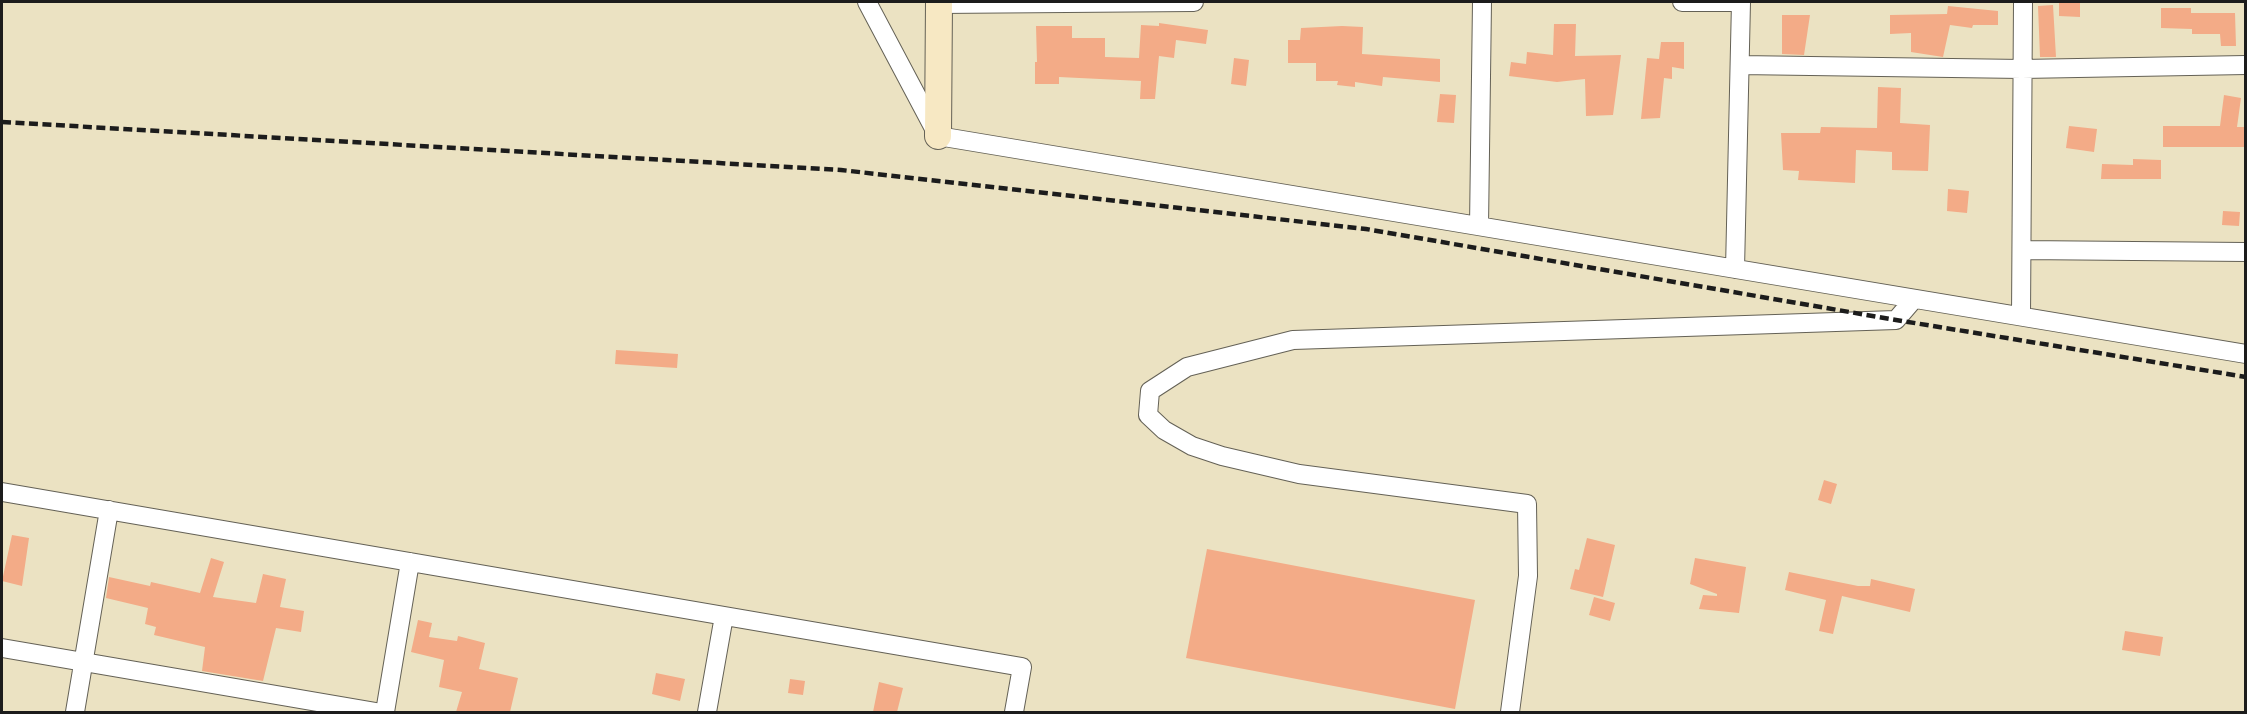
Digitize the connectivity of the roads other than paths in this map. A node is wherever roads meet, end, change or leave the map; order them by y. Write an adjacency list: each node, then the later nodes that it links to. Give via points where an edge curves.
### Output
1 (867, 2): 11 (street)
2 (1194, 2): 7 (street)
3 (1482, 2): 12 (street)
4 (1682, 2): 5 (street)
5 (1741, 2): 8 (street)
6 (2023, 2): 10 (street)
7 (939, 3): 11 (street)
8 (1740, 65): 10 (street); 15 (street)
9 (2246, 65): 10 (street)
10 (2022, 69): 13 (street)
11 (938, 136): 12 (street)
12 (1479, 226): 15 (street)
13 (2022, 250): 14 (street); 17 (street)
14 (2246, 252)
15 (1736, 269): 16 (street)
16 (1914, 299): 17 (street); 30 (street, via 1896,320 1293,340 1187,367 1150,391 1148,415 1192,446 1222,456 1299,474 1527,504 1528,576)
17 (2021, 316): 18 (street)
18 (2246, 354)
19 (2, 492): 20 (street)
20 (109, 510): 21 (street); 24 (street)
21 (410, 562): 22 (street); 27 (street)
22 (724, 616): 28 (street); 29 (street, via 1022,667)
23 (2, 648): 24 (street)
24 (83, 662): 25 (street); 26 (street)
25 (75, 712)
26 (376, 712)
27 (385, 712)
28 (707, 712)
29 (1014, 712)
30 (1510, 712)

